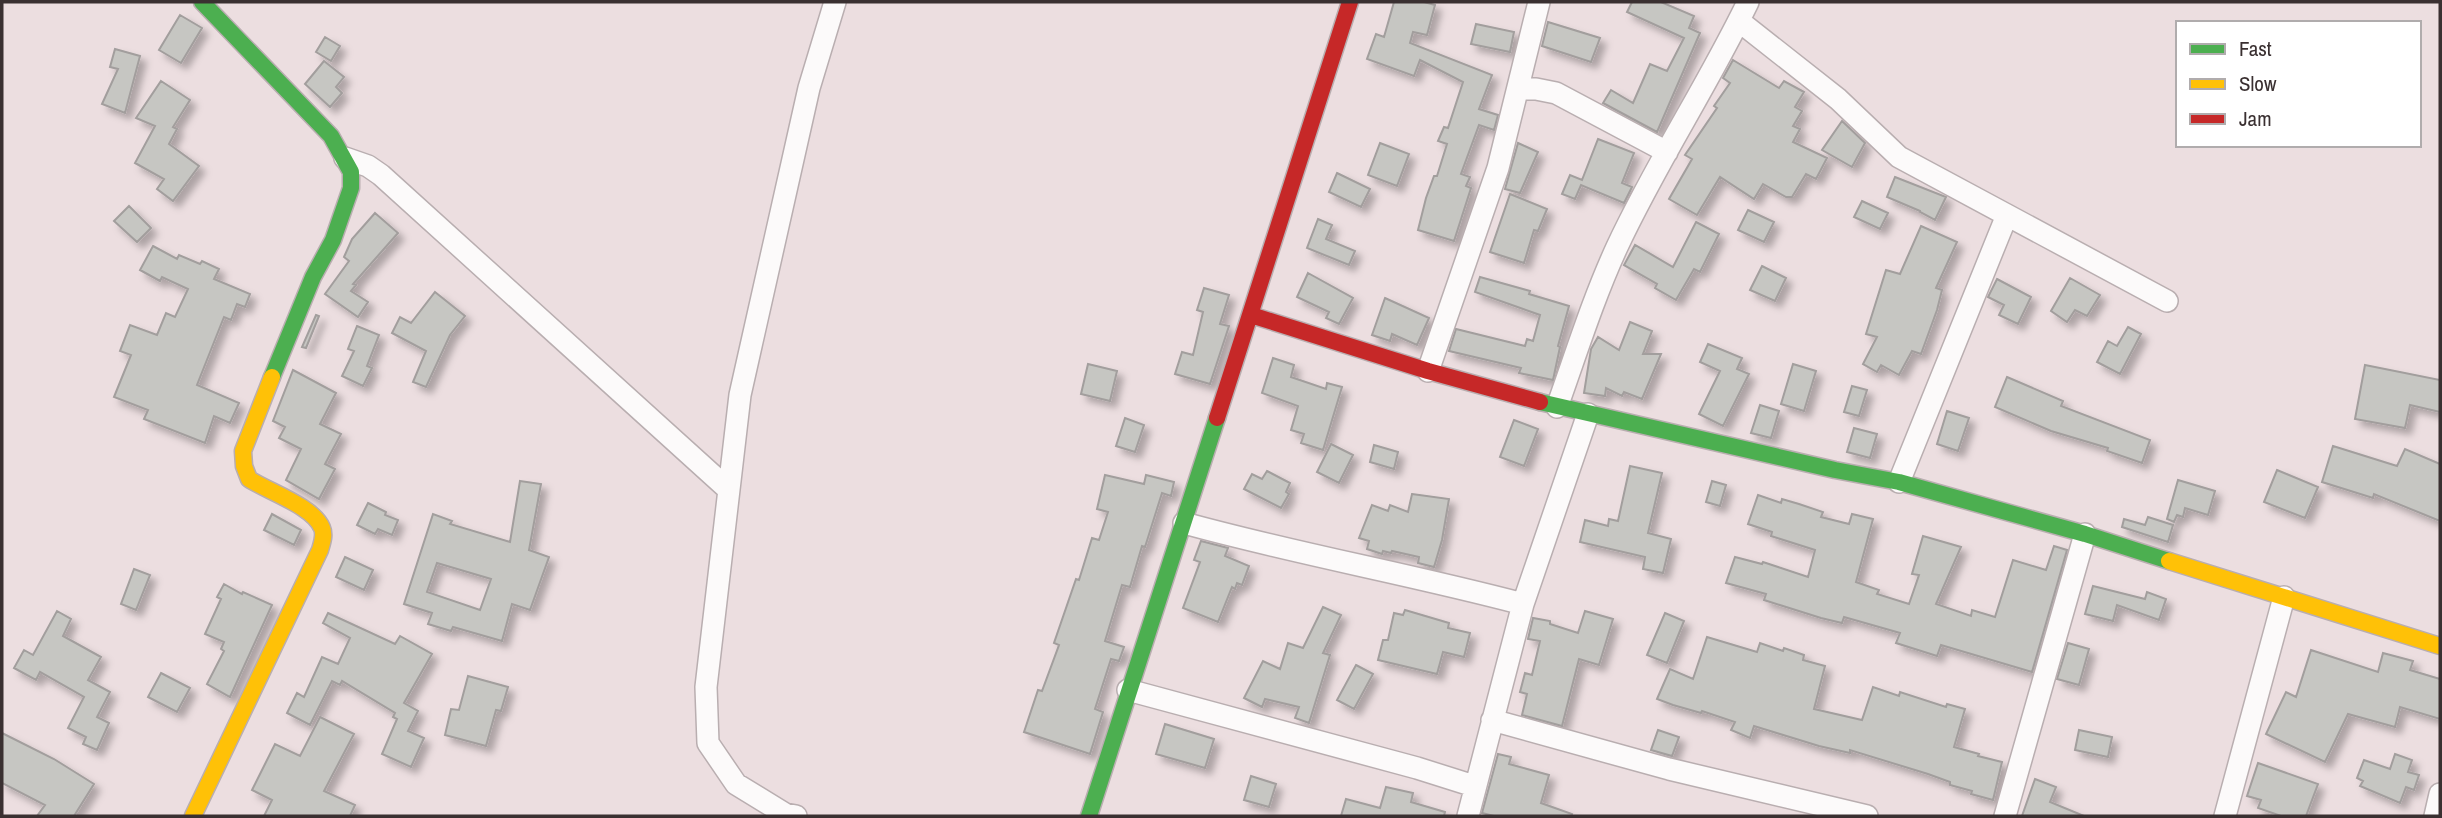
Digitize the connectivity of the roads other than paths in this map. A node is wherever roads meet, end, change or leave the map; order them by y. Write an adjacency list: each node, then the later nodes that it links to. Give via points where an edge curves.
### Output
1 (202, 2): 8 (street, via 331,136)
2 (835, 2): 16 (street, via 809,88 740,395)
3 (1350, 2): 11 (street)
4 (1539, 2): 6 (street)
5 (1744, 11): 7 (street); 9 (street, via 1899,157)
6 (1519, 89): 7 (street, via 1556,93); 12 (street, via 1498,168)
7 (1667, 152): 13 (street, via 1617,248)
8 (345, 158): 16 (street, via 381,176); 26 (street, via 351,172 346,204 243,451 249,480 311,516 324,536)
9 (2007, 215): 10 (street); 15 (street)
10 (2167, 302)
11 (1251, 315): 12 (street); 17 (street)
12 (1428, 371): 13 (street)
13 (1557, 407): 14 (street)
14 (1588, 414): 15 (street); 20 (street)
15 (1899, 482): 18 (street)
16 (729, 490): 27 (street, via 706,687 708,743 736,784)
17 (1184, 523): 20 (street); 22 (street)
18 (2085, 534): 19 (street); 31 (street)
19 (2284, 597): 21 (street); 32 (street)
20 (1523, 604): 23 (street)
21 (2440, 646)
22 (1128, 690): 24 (street); 28 (street)
23 (1492, 720): 24 (street); 30 (street, via 1669,769)
24 (1474, 786): 29 (street)
25 (2440, 794): 33 (street)
26 (193, 816)
27 (796, 816)
28 (1089, 816)
29 (1468, 816)
30 (1867, 816)
31 (2005, 816)
32 (2225, 816)
33 (2435, 816)

